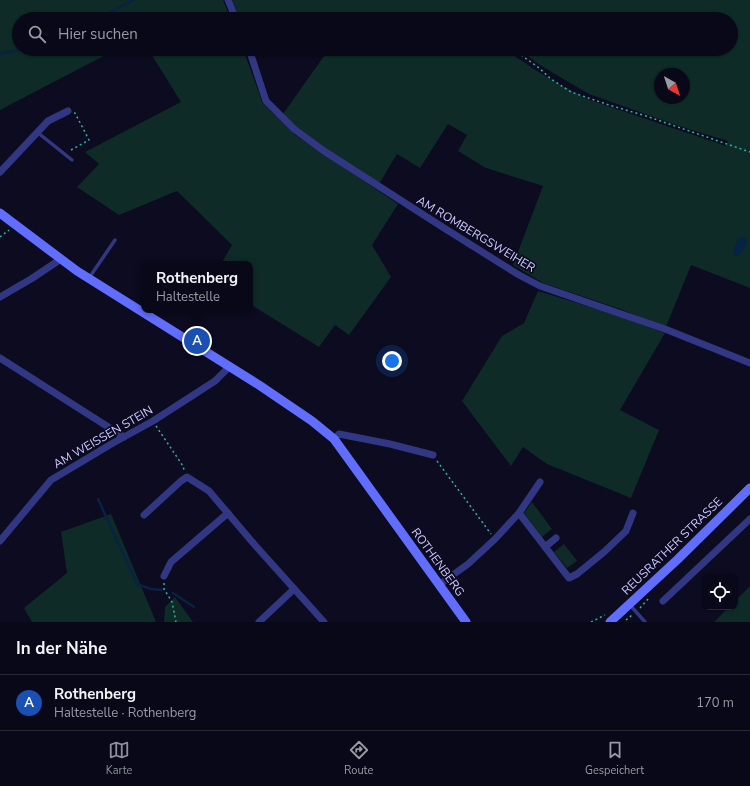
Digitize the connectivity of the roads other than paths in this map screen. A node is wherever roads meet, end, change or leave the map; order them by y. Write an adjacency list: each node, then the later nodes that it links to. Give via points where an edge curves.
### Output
1 (228, 0): 2 (street)
2 (233, 12)
3 (250, 56): 16 (street, AM ROMBERGSWEIHER, via 266,101 294,129 324,151 515,272 540,286 665,329)
4 (68, 111): 5 (street, via 48,121)
5 (37, 132): 6 (lane); 7 (street)
6 (72, 160)
7 (0, 172)
8 (0, 213): 10 (street, ROTHENBERG)
9 (115, 240): 11 (lane)
10 (60, 259): 11 (street, ROTHENBERG); 12 (street)
11 (89, 278): 13 (street, ROTHENBERG)
12 (0, 297)
13 (141, 310)
14 (145, 313): 17 (street, ROTHENBERG)
15 (0, 358): 18 (street)
16 (750, 363)
17 (230, 366): 18 (street, AM WEISSEN STEIN, via 216,381 153,422); 19 (street, ROTHENBERG, via 312,421)
18 (124, 437): 29 (street, AM WEISSEN STEIN, via 51,480)
19 (334, 440): 20 (street, via 339,434); 32 (street, ROTHENBERG)
20 (433, 455)
21 (540, 482): 24 (street)
22 (750, 488): 35 (street, REUSRATHER STRASSE)
23 (228, 513): 26 (street, via 209,491 187,477); 31 (street, via 171,562); 33 (street)
24 (519, 513): 30 (street); 32 (street, via 496,539)
25 (634, 513): 30 (street, via 626,531 604,552 569,578)
26 (144, 515)
27 (750, 519): 34 (street)
28 (556, 538): 30 (street)
29 (0, 541)
30 (545, 547)
31 (164, 576)
32 (439, 585): 38 (street, ROTHENBERG)
33 (294, 589): 36 (street); 37 (street)
34 (663, 601)
35 (630, 604): 39 (street, REUSRATHER STRASSE); 40 (lane)
36 (259, 622)
37 (324, 622)
38 (466, 622)
39 (610, 622)
40 (645, 622)

